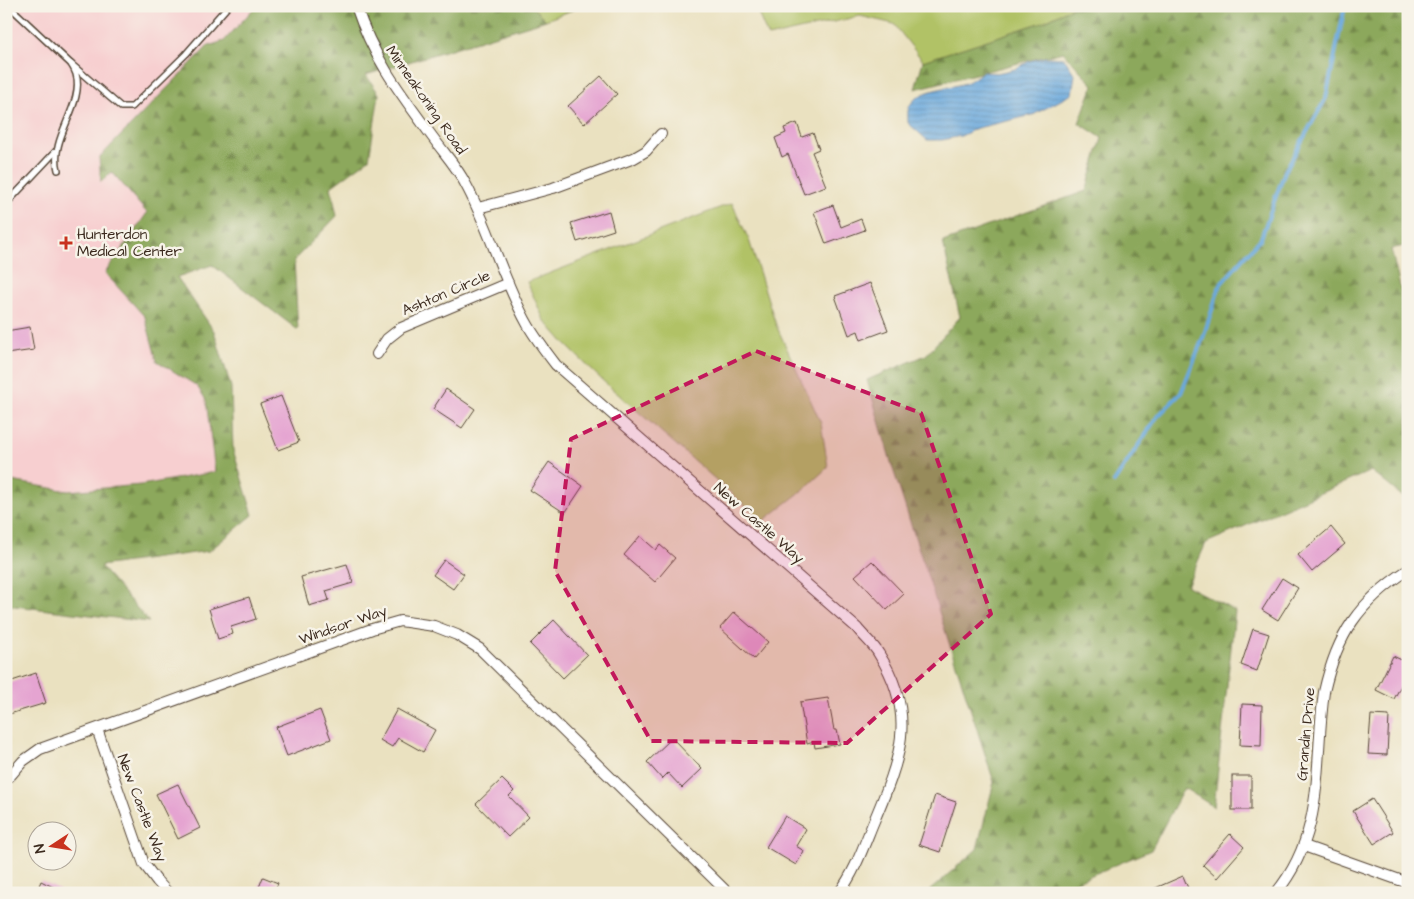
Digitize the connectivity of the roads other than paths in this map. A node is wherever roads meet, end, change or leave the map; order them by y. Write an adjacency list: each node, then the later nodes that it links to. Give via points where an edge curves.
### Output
1 (9, 6): 4 (lane)
2 (228, 6): 4 (lane, via 186,54 132,107 121,107)
3 (356, 6): 9 (street, Minneakoning Road, via 376,56 464,180)
4 (71, 64): 6 (lane, via 77,75 77,89)
5 (661, 134): 9 (street, via 646,151 634,158 553,188)
6 (56, 151): 7 (lane); 8 (lane)
7 (58, 170)
8 (6, 204)
9 (478, 208): 10 (street, New Castle Way)
10 (508, 283): 11 (street, Ashton Circle, via 401,328 387,339); 19 (street, New Castle Way, via 538,342 556,365 857,628 879,653 895,684 902,711 903,735 884,796 853,870)
11 (377, 354)
12 (1408, 570): 15 (street, Grandin Drive, via 1386,585 1353,618 1335,654 1324,692 1315,801)
13 (97, 728): 14 (street, Windsor Way, via 40,749); 17 (street, New Castle Way, via 144,864); 18 (street, Windsor Way, via 372,629 400,621 434,626 480,649)
14 (10, 776)
15 (1304, 846): 16 (street); 20 (street, Grandin Drive)
16 (1408, 883)
17 (168, 893)
18 (728, 893)
19 (839, 893)
20 (1276, 893)

